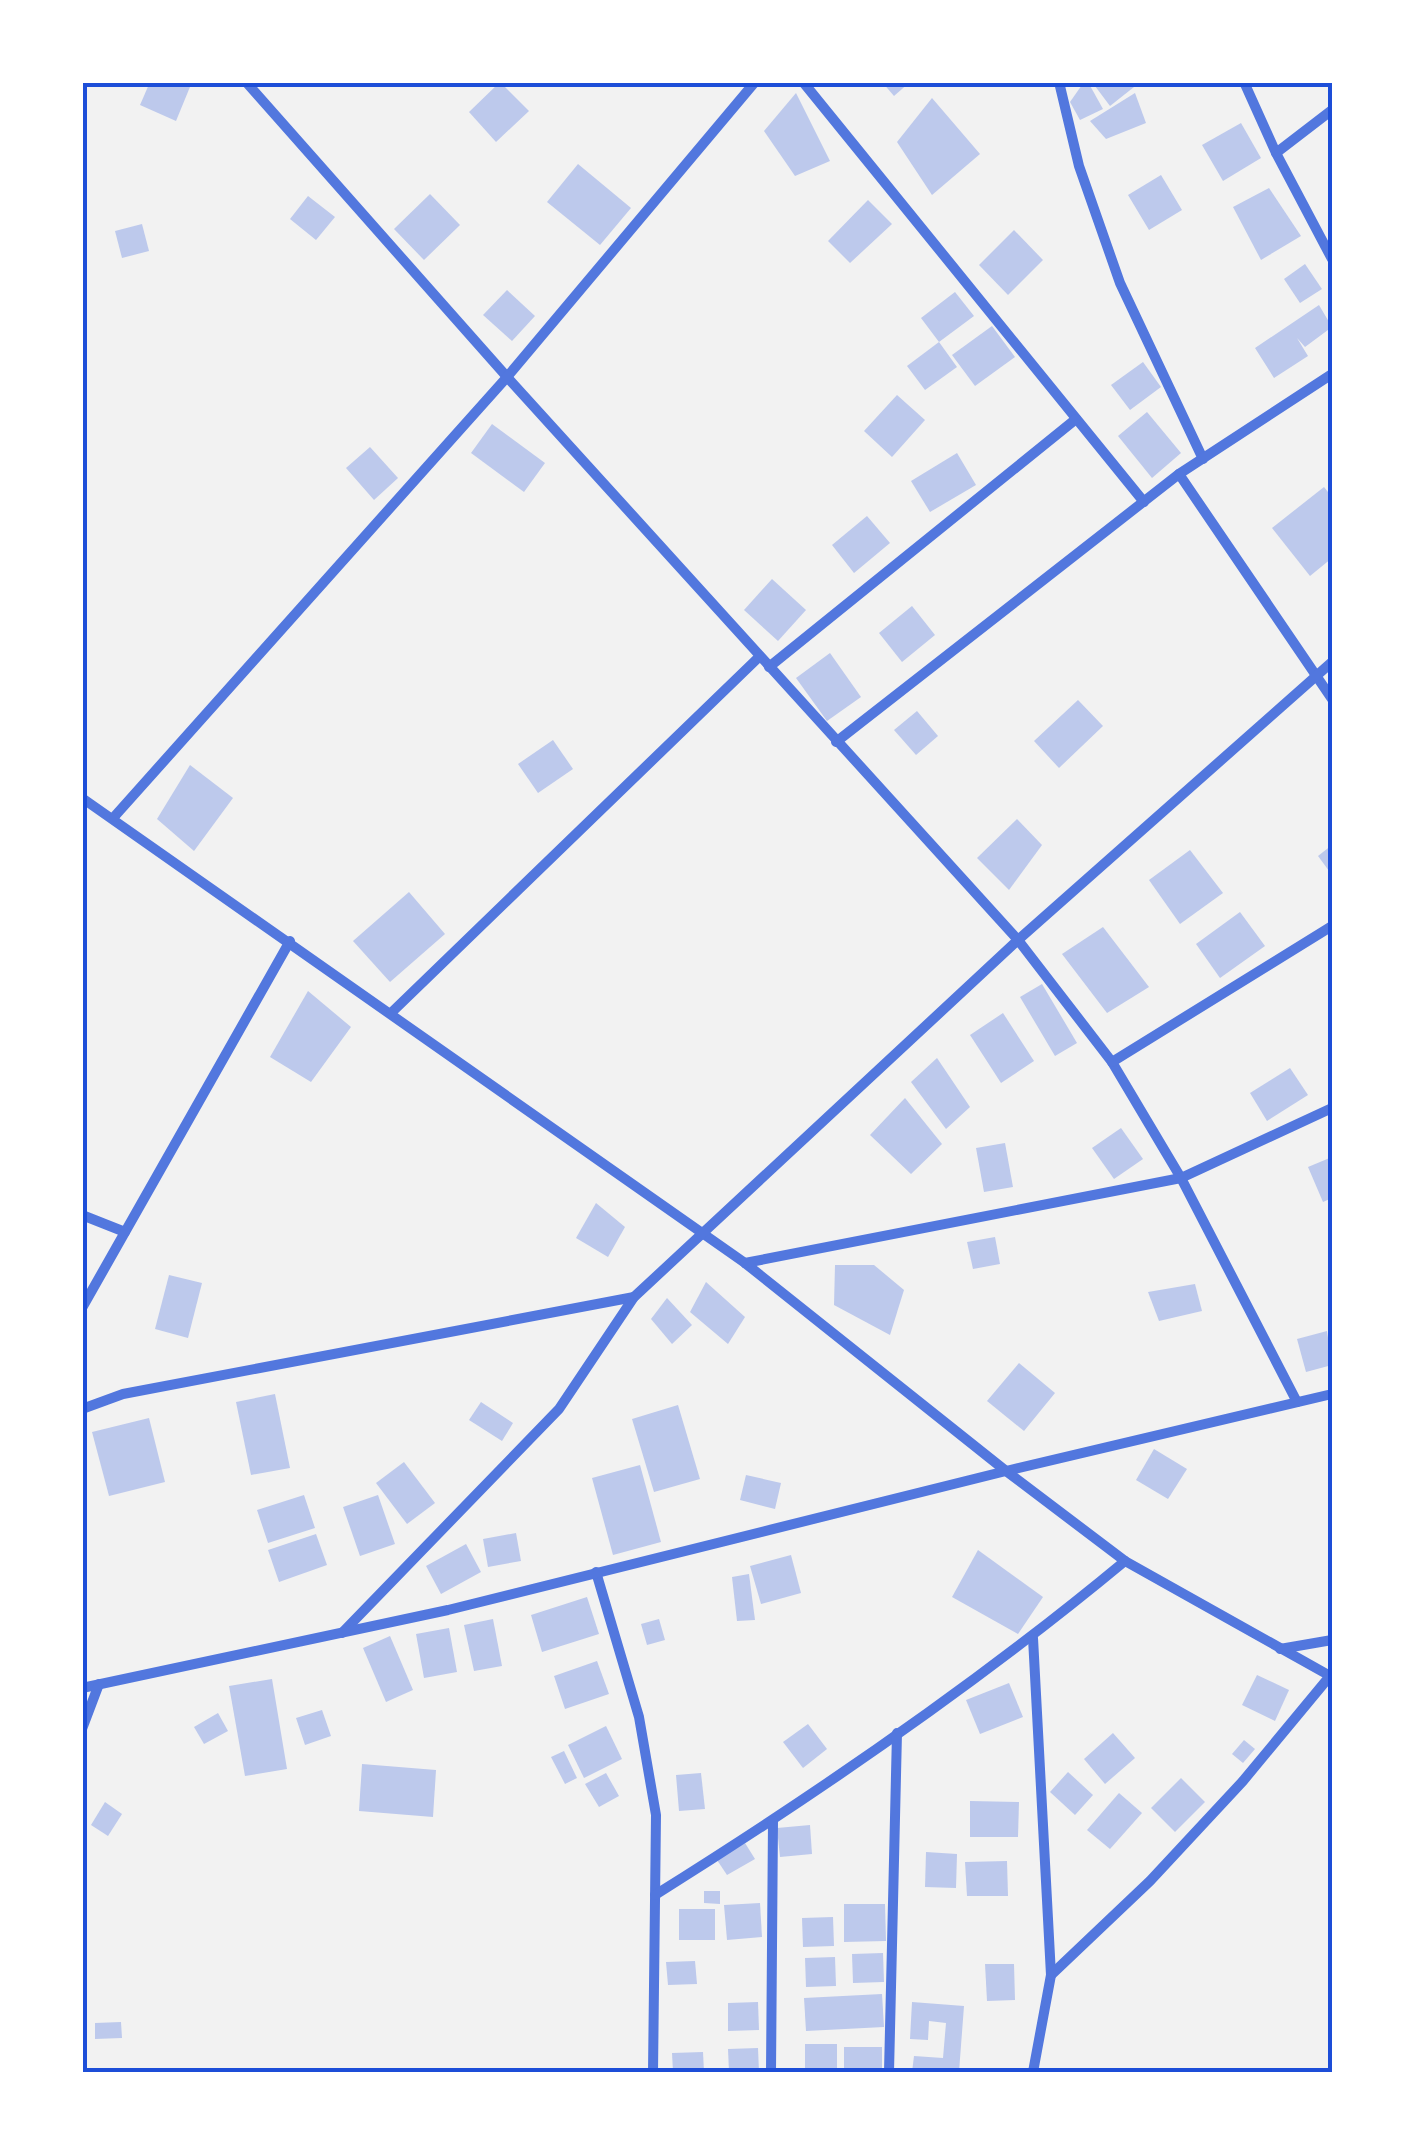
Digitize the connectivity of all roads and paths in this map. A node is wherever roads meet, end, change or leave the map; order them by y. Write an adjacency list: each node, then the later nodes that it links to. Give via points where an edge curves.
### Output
1 (246, 82): 10 (street)
2 (755, 82): 10 (street)
3 (802, 82): 11 (street)
4 (1059, 82): 12 (street, via 1079,166 1120,283)
5 (1244, 82): 7 (street)
6 (1332, 110): 7 (street)
7 (1276, 153): 8 (street)
8 (1332, 259)
9 (1332, 374): 12 (street)
10 (506, 377): 15 (street); 22 (street)
11 (1076, 419): 14 (street); 17 (street)
12 (1202, 459): 13 (street)
13 (1179, 474): 14 (street); 18 (street)
14 (1144, 502): 20 (street)
15 (758, 656): 17 (street); 26 (street)
16 (1332, 662): 18 (street)
17 (769, 667): 20 (street)
18 (1318, 674): 19 (street); 24 (street)
19 (1332, 699)
20 (836, 742): 24 (street)
21 (82, 798): 22 (street)
22 (114, 817): 25 (street)
23 (1332, 926): 27 (street)
24 (1018, 940): 27 (street); 32 (street)
25 (290, 941): 26 (street); 31 (street)
26 (391, 1013): 32 (street)
27 (1112, 1062): 29 (street)
28 (1332, 1108): 29 (street)
29 (1181, 1178): 33 (street); 37 (street)
30 (82, 1215): 31 (street)
31 (125, 1232): 35 (street)
32 (702, 1232): 33 (street); 34 (street)
33 (745, 1263): 39 (street)
34 (634, 1297): 38 (street, via 123,1394); 42 (street, via 559,1408)
35 (82, 1308)
36 (1332, 1394): 37 (street)
37 (1297, 1402): 39 (street)
38 (82, 1409)
39 (1006, 1471): 40 (street); 41 (street)
40 (1125, 1561): 43 (street); 45 (street)
41 (596, 1572): 42 (street); 52 (street, via 639,1717 656,1815)
42 (342, 1632): 47 (street)
43 (1033, 1638): 50 (street); 53 (street)
44 (1332, 1640): 45 (street)
45 (1278, 1650): 46 (street)
46 (1331, 1676): 53 (street, via 1150,1881)
47 (99, 1684): 48 (street); 49 (street)
48 (82, 1688)
49 (82, 1729)
50 (897, 1733): 51 (street); 56 (street)
51 (774, 1821): 52 (street); 55 (street)
52 (655, 1895): 54 (street)
53 (1051, 1975): 57 (street)
54 (654, 2072)
55 (771, 2072)
56 (889, 2072)
57 (1033, 2072)

